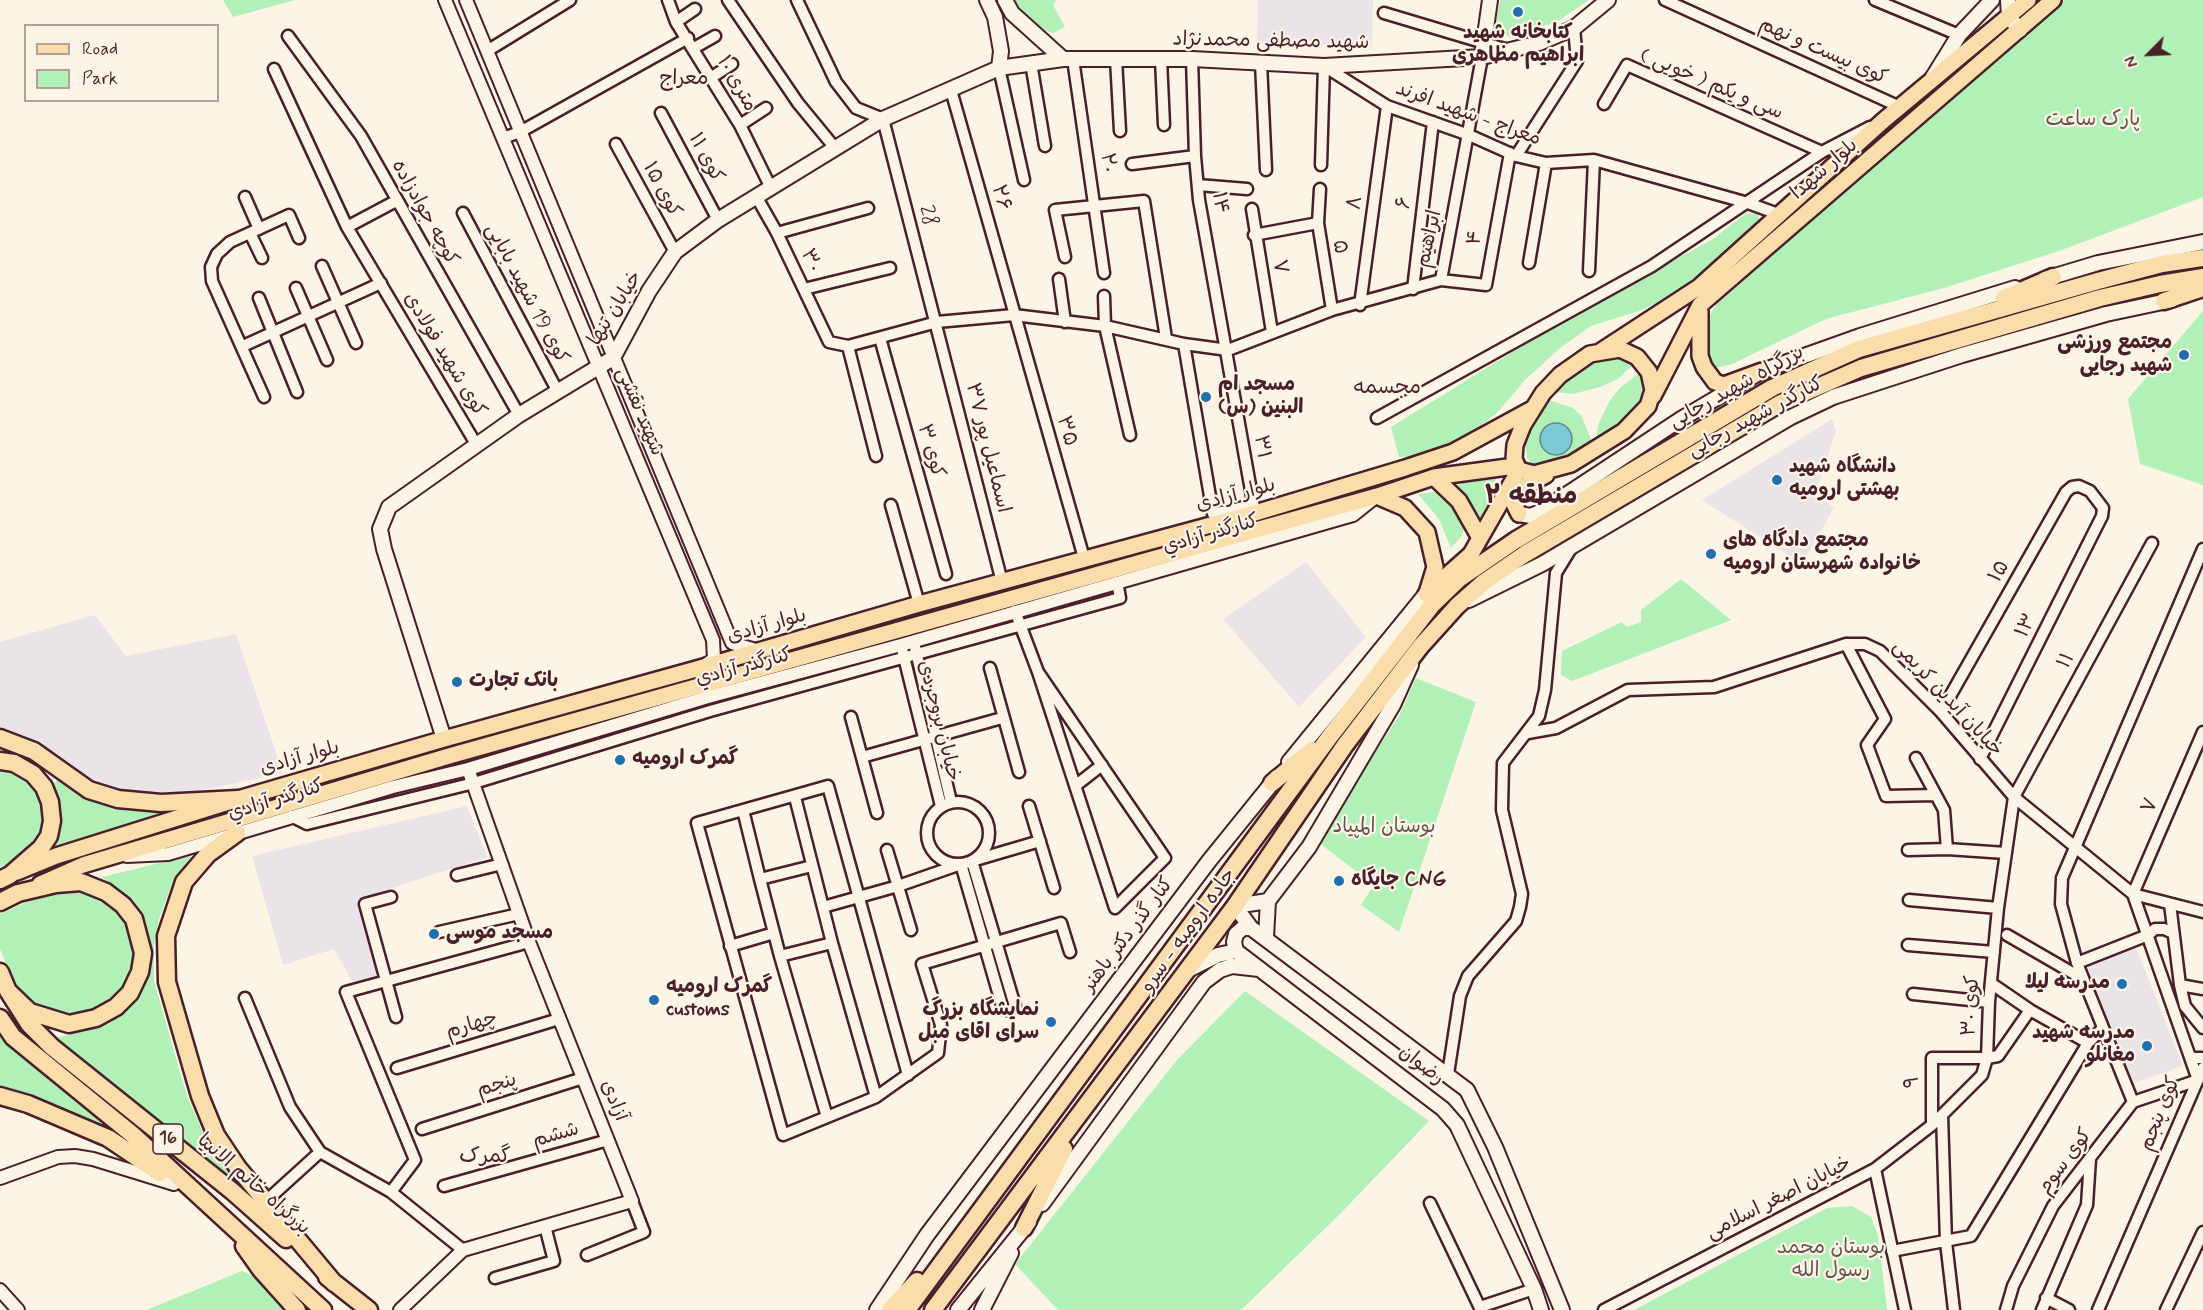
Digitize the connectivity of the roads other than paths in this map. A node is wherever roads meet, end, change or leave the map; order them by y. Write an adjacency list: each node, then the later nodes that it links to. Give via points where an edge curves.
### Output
1 (445, 0): 58 (street, شهید نقشی)
2 (570, 0): 29 (street)
3 (668, 0): 20 (street, ۱۰ متری)
4 (728, 0): 61 (street, via 798,103)
5 (797, 0): 50 (street, via 836,82 856,108)
6 (987, 0): 40 (main road, via 995,17 1001,51)
7 (1005, 0): 32 (main road, via 1012,13)
8 (1490, 0): 27 (main road)
9 (1608, 0): 21 (main road, شهید مصطفی محمدنژاد)
10 (1665, 0): 47 (street, کوی بیست و نهم)
11 (1875, 0): 23 (street)
12 (1992, 0): 23 (main road)
13 (2008, 0): 19 (main road)
14 (2028, 0): 19 (main road, بلوار شهدا)
15 (2053, 0): 22 (main road, بلوار شهدا)
16 (469, 1): 29 (street, شهید نقشی)
17 (695, 9): 20 (street)
18 (1384, 13): 27 (street)
19 (2009, 17): 22 (main road); 43 (main road, بلوار شهدا)
20 (676, 22): 26 (street, ۱۰ متری)
21 (1574, 28): 30 (main road, شهید مصطفی محمدنژاد); 63 (street, via 1577,61)
22 (2020, 30): 116 (main road, بلوار شهدا)
23 (1959, 35): 43 (main road)
24 (288, 36): 77 (street, کوچه جوادزاده, via 361,136)
25 (715, 36): 28 (street)
26 (688, 38): 28 (street, ۱۰ متری); 56 (street)
27 (1483, 42): 30 (street); 31 (main road)
28 (694, 48): 42 (street, ۱۰ متری)
29 (487, 51): 56 (street, شهید نقشی)
30 (1511, 51): 31 (main road, شهید مصطفی محمدنژاد)
31 (1482, 57): 39 (main road, شهید مصطفی محمدنژاد); 57 (street, ابراهیم)
32 (1068, 59): 33 (main road, شهید مصطفی محمدنژاد); 36 (main road, خیابان تنها); 79 (street, ۲۰)
33 (1116, 59): 34 (main road, شهید مصطفی محمدنژاد); 55 (street)
34 (1161, 59): 35 (main road, شهید مصطفی محمدنژاد); 53 (street)
35 (1192, 59): 37 (main road, شهید مصطفی محمدنژاد); 64 (street, ۱۴)
36 (1031, 63): 40 (main road, خیابان تنها); 60 (street)
37 (1262, 63): 39 (main road, شهید مصطفی محمدنژاد); 69 (street)
38 (732, 64): 42 (street)
39 (1324, 66): 46 (street, معراج - شهید افرند); 68 (street)
40 (999, 68): 44 (main road, خیابان تنها); 70 (street)
41 (274, 69): 86 (street, کوی شهید فولادی)
42 (712, 77): 54 (street, ۱۰ متری)
43 (1927, 86): 47 (main road, بلوار شهدا)
44 (951, 90): 50 (main road, خیابان تنها); 118 (street, ۲۶)
45 (1604, 104): 62 (street, سی و یکم ( خویی ), via 1627,65)
46 (1387, 106): 52 (street, معراج - شهید افرند); 115 (street, ۸)
47 (1900, 106): 51 (main road, بلوار شهدا)
48 (766, 108): 54 (street)
49 (661, 113): 84 (street, کوی ۱۱)
50 (883, 119): 61 (main road, خیابان تنها); 121 (street, 28)
51 (1884, 120): 62 (street); 83 (main road, بلوار شهدا)
52 (1433, 122): 57 (street, معراج - شهید افرند); 109 (street, ۶)
53 (1164, 125)
54 (740, 126): 72 (street, ۱۰ متری)
55 (1120, 131)
56 (520, 132): 58 (street); 134 (street, شهید نقشی)
57 (1469, 135): 63 (street, معراج - شهید افرند); 104 (street, ابراهیم)
58 (503, 138): 136 (street, شهید نقشی)
59 (616, 144): 92 (street, کوی ۱۵)
60 (1045, 146)
61 (835, 148): 72 (main road, خیابان تنها)
62 (1822, 152): 78 (street)
63 (1513, 155): 66 (street, معراج - شهید افرند); 104 (street, ۴, via 1486,285)
64 (1194, 156): 67 (street); 71 (street, ۱۴)
65 (1594, 160): 66 (street, معراج - شهید افرند); 78 (street, معراج - شهید افرند); 99 (street)
66 (1546, 163): 96 (street)
67 (1132, 164)
68 (1321, 165)
69 (1266, 170)
70 (1024, 180)
71 (1198, 185): 73 (street); 132 (street, ۱۴)
72 (771, 188): 75 (main road, خیابان تنها)
73 (1247, 189)
74 (1320, 189): 85 (street, ۵)
75 (756, 196): 84 (main road, خیابان تنها); 88 (street, ۳۰)
76 (245, 197): 87 (street)
77 (396, 201): 86 (street); 143 (street, کوچه جوادزاده)
78 (1748, 203): 83 (street, معراج - شهید افرند); 144 (street, via 1652,266)
79 (1095, 206): 93 (street, via 1055,210); 100 (street, ۲۰); 127 (street, via 1144,201)
80 (868, 208): 88 (street)
81 (1252, 209): 89 (street, ۷)
82 (463, 213): 139 (street, کوی 19 شهید بابایی)
83 (1778, 214): 133 (main road, بلوار شهدا, via 1698,286)
84 (718, 220): 92 (main road, خیابان تنها)
85 (1318, 223): 89 (street); 117 (street, ۵)
86 (346, 227): 105 (street, کوی شهید فولادی)
87 (254, 231): 90 (street, via 289,215); 94 (street); 130 (street, via 223,248 211,267 212,281)
88 (777, 233): 108 (street, ۳۰)
89 (1254, 235): 124 (street, ۷)
90 (299, 238)
91 (2203, 242): 101 (main road, کنارگذر شهید رجایی, via 2098,262)
92 (675, 252): 134 (main road, خیابان تنها)
93 (1065, 257)
94 (262, 258)
95 (2203, 258): 120 (highway, بزرگراه شهید رجایی, via 2162,264)
96 (1529, 263)
97 (322, 266): 114 (street)
98 (890, 268): 108 (street)
99 (1589, 271)
100 (1104, 273)
101 (2053, 277): 120 (highway); 137 (main road, کنارگذر شهید رجایی, via 1860,336)
102 (2203, 277): 166 (highway, بزرگراه شهید رجایی, via 2100,298 1861,368 1781,403)
103 (1059, 279): 122 (street)
104 (1441, 280): 109 (street, ابراهیم)
105 (381, 283): 114 (street); 146 (street, کوی شهید فولادی)
106 (296, 288): 119 (street)
107 (2203, 288): 113 (highway)
108 (804, 289): 131 (street, ۳۰, via 829,342)
109 (1413, 289): 115 (street, ابراهیم)
110 (2203, 295): 113 (main road, کنارگذر شهید رجایی)
111 (1104, 296): 123 (street)
112 (259, 298): 125 (street)
113 (2164, 301): 158 (main road, کنارگذر شهید رجایی, via 1962,355 1833,397 1791,417)
114 (340, 303): 119 (street); 128 (street)
115 (1360, 304): 117 (street, ابراهیم)
116 (1700, 305): 137 (main road, via 1700,356 1715,382 1724,385); 140 (main road, بلوار شهدا)
117 (1332, 310): 124 (street, ابراهیم)
118 (1014, 315): 121 (street); 122 (street); 160 (street, ۳۵)
119 (309, 317): 125 (street); 135 (street)
120 (1952, 321): 167 (highway, بزرگراه شهید رجایی, via 1859,349 1772,388 1516,540)
121 (936, 322): 126 (street); 164 (street, اسماعیل پور ۳۷)
122 (1065, 322): 123 (street)
123 (1105, 326): 127 (street); 145 (street)
124 (1272, 332): 132 (street, ابراهیم)
125 (274, 334): 130 (street); 138 (street)
126 (880, 338): 131 (street); 163 (street, کوی ۳)
127 (1166, 338): 129 (street)
128 (356, 343)
129 (1184, 344): 132 (street); 154 (street, via 1213,514)
130 (243, 346): 141 (street)
131 (848, 346): 147 (street)
132 (1228, 350): 154 (street, ۳۱)
133 (1600, 351): 140 (main road, via 1620,349 1637,357 1650,372); 142 (main road, بلوار شهدا, via 1560,375)
134 (613, 358): 136 (main road, خیابان تنها); 173 (street, شهید نقشی)
135 (327, 360)
136 (599, 367): 139 (main road, خیابان تنها); 176 (street, شهید نقشی)
137 (1762, 371): 155 (main road, کنارگذر شهید رجایی, via 1540,512 1531,516)
138 (297, 392)
139 (558, 392): 143 (main road, خیابان تنها)
140 (1653, 396): 149 (main road, بلوار شهدا, via 1624,432)
141 (264, 397)
142 (1532, 409): 148 (main road, via 1515,445); 154 (main road, بلوار آزادی, via 1453,452)
143 (519, 415): 146 (main road, خیابان تنها)
144 (1377, 418)
145 (1130, 435)
146 (476, 444): 192 (main road, خیابان تنها, via 389,507 380,529)
147 (876, 456)
148 (1517, 468): 149 (main road, بلوار آزادی, via 1534,474); 150 (main road, بلوار آزادی); 156 (main road)
149 (1557, 470): 155 (main road, بلوار شهدا, via 1517,491 1513,502)
150 (1434, 477): 151 (main road, بلوار آزادی); 156 (main road, via 1459,501)
151 (1377, 496): 165 (street, کنارگذر آزادي, via 1353,515); 167 (main road, via 1405,508 1427,532 1435,567); 172 (main road, بلوار آزادی)
152 (891, 505): 168 (street)
153 (2103, 508): 183 (street, ۱۵, via 2090,491 2079,486 2066,492); 196 (street, ۱۳)
154 (1254, 509): 160 (main road, بلوار آزادی)
155 (1519, 514)
156 (1479, 538): 167 (main road, via 1471,554)
157 (2152, 543): 207 (street, ۱۱)
158 (1572, 546): 161 (main road, کنارگذر شهید رجایی); 162 (street)
159 (2203, 549): 217 (street)
160 (1084, 558): 164 (main road, بلوار آزادی)
161 (1542, 564): 162 (street); 169 (main road, کنارگذر شهید رجایی)
162 (1556, 573): 187 (street, via 1545,690 1539,716)
163 (946, 574)
164 (1002, 582): 168 (main road, بلوار آزادی)
165 (1117, 582): 170 (street, کنارگذر آزادي); 171 (street, via 1120,598)
166 (1484, 582): 169 (highway, جاده ارومیه - سرو)
167 (1429, 599): 188 (highway, جاده ارومیه - سرو); 202 (main road, کنار گذر دکتر باهنر)
168 (919, 604): 177 (main road, بلوار آزادی)
169 (1457, 606): 175 (highway, جاده ارومیه - سرو)
170 (1015, 611): 171 (street); 172 (street, کنارگذر آزادي)
171 (1019, 625): 178 (street); 182 (street)
172 (905, 636): 178 (street, خیابان بروجردی); 179 (street, خیابان بروجردی); 189 (street, کنارگذر آزادي); 222 (main road, بلوار آزادی, via 438,759)
173 (732, 643): 176 (street, via 724,651); 177 (street)
174 (1846, 644): 183 (street, خیابان آیدین کریمی, via 1865,644 1880,651); 187 (street, خیابان آیدین کریمی, via 1714,687 1628,690 1556,728); 205 (street, via 1885,719 1867,745 1886,796)
175 (1420, 647): 236 (main road, via 1393,705 1309,847); 239 (highway, جاده ارومیه - سرو, via 1345,745)
176 (714, 648): 180 (street, via 714,658)
177 (759, 651): 180 (main road, بلوار آزادی)
178 (918, 654): 179 (street); 191 (street, خیابان بروجردی)
179 (904, 658): 191 (street, خیابان بروجردی); 193 (street)
180 (700, 668): 192 (main road, بلوار آزادی)
181 (990, 668): 185 (street)
182 (1038, 672): 198 (street); 203 (street)
183 (1941, 712): 196 (street, خیابان آیدین کریمی)
184 (851, 717): 194 (street)
185 (1002, 718): 191 (street); 200 (street)
186 (2203, 732): 232 (street, ۷)
187 (1528, 733): 287 (street, via 1503,763 1500,791 1522,894 1520,907 1516,921 1468,976 1460,996)
188 (1331, 735): 202 (highway); 313 (highway, جاده ارومیه - سرو)
189 (584, 736): 193 (street); 199 (street, کنارگذر آزادي)
190 (0, 738): 208 (highway, via 34,751 89,790 118,799 161,803)
191 (930, 738): 194 (street); 210 (street, خیابان بروجردی)
192 (444, 739): 208 (main road, بلوار آزادی)
193 (588, 749): 201 (street)
194 (862, 757): 213 (street)
195 (1916, 758): 205 (street)
196 (1980, 759): 207 (street, خیابان آیدین کریمی)
197 (0, 761): 227 (highway, via 14,763 33,774 44,787 52,821 41,848)
198 (1102, 765): 203 (street); 203 (street, via 1166,858 1115,908)
199 (468, 769): 201 (street, آزادی); 204 (street, کنارگذر آزادي)
200 (1019, 772)
201 (474, 783): 209 (street); 224 (street, آزادی)
202 (1272, 783): 331 (main road, کنار گذر دکتر باهنر, via 927,1235)
203 (1075, 786)
204 (393, 787): 209 (street); 214 (street, کنارگذر آزادي)
205 (1936, 795): 218 (street, via 1944,810)
206 (795, 796): 212 (street); 225 (street); 234 (street, via 828,786)
207 (2014, 797): 217 (street, خیابان آیدین کریمی); 221 (street, کوی ۳۰)
208 (238, 799): 227 (main road, بلوار آزادی, via 56,856)
209 (397, 802): 214 (street, via 307,824)
210 (946, 804): 223 (street, via 929,823 929,843 941,859); 223 (street, via 971,804 986,818 989,837 980,855)
211 (1029, 806): 216 (street)
212 (743, 810): 228 (street); 256 (street, via 697,823)
213 (877, 813)
214 (291, 816): 215 (street, کنارگذر آزادي)
215 (237, 833): 222 (street, کنارگذر آزادي, via 168,854); 307 (highway, via 208,854 184,882 166,936 166,981 200,1096 216,1135)
216 (1040, 841): 223 (street); 230 (street)
217 (2076, 845): 232 (street, خیابان آیدین کریمی); 261 (street, via 2062,878 2061,904)
218 (1947, 849): 220 (street); 221 (street)
219 (887, 850): 229 (street)
220 (1908, 850)
221 (2006, 853): 241 (street, کوی ۳۰)
222 (114, 857): 231 (main road, بلوار آزادی, via 83,865)
223 (966, 862): 229 (street); 254 (street)
224 (502, 864): 226 (street); 243 (street, آزادی)
225 (812, 866): 228 (street); 240 (street)
226 (457, 875)
227 (5, 877)
228 (760, 879): 247 (street)
229 (898, 886): 234 (street); 245 (street)
230 (1054, 888)
231 (18, 893): 237 (highway); 270 (highway, via 81,882 106,892 134,919 143,953 140,972 130,993 96,1018 69,1024 44,1018 30,1012)
232 (2133, 894): 238 (street); 250 (street, کوی پنجم)
233 (391, 897): 266 (street, via 365,904)
234 (859, 898): 240 (street); 286 (street)
235 (1909, 900): 241 (street)
236 (1268, 901): 239 (main road); 251 (main road)
237 (0, 902)
238 (2169, 904): 242 (street); 248 (street)
239 (1235, 906): 244 (main road, رضوان); 263 (highway, جاده ارومیه - سرو)
240 (823, 907): 253 (street)
241 (1998, 908): 259 (street, کوی ۳۰)
242 (2203, 912)
243 (519, 914): 246 (street); 252 (street, آزادی)
244 (1251, 928): 251 (main road, رضوان); 257 (main road, via 1236,934)
245 (911, 930)
246 (439, 932)
247 (774, 933): 256 (street); 260 (street)
248 (2173, 933): 250 (street, via 2160,928); 268 (street)
249 (2007, 935): 265 (street)
250 (2148, 935): 261 (street); 281 (street, کوی پنجم)
251 (1266, 937): 287 (main road, رضوان)
252 (529, 942): 266 (street); 277 (street, آزادی)
253 (832, 943): 260 (street); 291 (street)
254 (991, 944): 254 (street, via 1003,1009 1011,1011 1015,1006); 258 (street, via 1062,923); 286 (street, via 922,964 942,1025 938,1053)
255 (1908, 945): 259 (street)
256 (730, 946): 295 (street, via 783,1135)
257 (1236, 951): 262 (main road, رضوان); 263 (main road)
258 (1070, 952)
259 (1994, 952): 267 (street, کوی ۳۰)
260 (780, 956): 295 (street)
261 (2077, 963): 265 (street)
262 (1259, 969): 311 (main road, via 1232,966 1204,982); 320 (main road, رضوان, via 1432,1099 1457,1125)
263 (1188, 970): 293 (highway, جاده ارومیه - سرو)
264 (0, 972): 270 (highway)
265 (2083, 979): 279 (street)
266 (386, 981): 275 (street); 305 (street, via 346,992 415,1160)
267 (1992, 984): 273 (street, کوی ۳۰); 274 (street)
268 (2180, 985): 269 (street); 278 (street, via 2185,1006)
269 (2203, 988)
270 (8, 991): 319 (highway, بزرگراه خاتم الانبیا / 16, via 29,1024 52,1047 232,1191)
271 (1913, 994): 273 (street)
272 (245, 998): 299 (street, via 290,1107)
273 (1989, 1002): 283 (street, کوی ۳۰)
274 (2030, 1010): 280 (street); 283 (street, via 1998,1056)
275 (396, 1017)
276 (0, 1018): 309 (highway, 16, via 13,1037 133,1135)
277 (559, 1019): 284 (street, چهارم); 288 (street, آزادی)
278 (2203, 1028)
279 (2102, 1029): 280 (street); 292 (street)
280 (2088, 1043): 314 (street, via 1971,1236)
281 (2189, 1054): 282 (street, via 2192,1058); 289 (street, کوی پنجم)
282 (2203, 1058)
283 (1987, 1059): 294 (street, کوی ۳۰, via 1982,1075); 296 (street, ۹, via 1932,1058)
284 (397, 1068)
285 (2203, 1068): 289 (street)
286 (908, 1074): 291 (street)
287 (1448, 1074): 337 (main road, رضوان, via 1467,1090 1474,1102)
288 (583, 1078): 297 (street, پنجم); 298 (street, آزادی)
289 (2198, 1080): 292 (street); 344 (street, کوی پنجم)
290 (0, 1096): 303 (highway, via 108,1138)
291 (876, 1097): 295 (street)
292 (2133, 1102): 300 (street, کوی سوم)
293 (1083, 1110): 311 (highway); 323 (highway, جاده ارومیه - سرو)
294 (1942, 1115): 296 (street, کوی ۳۰); 314 (street)
295 (827, 1117)
296 (1932, 1125): 301 (street, کوی ۳۰)
297 (422, 1129)
298 (608, 1140): 304 (street, ششم); 306 (street, آزادی)
299 (320, 1152): 305 (street); 307 (street)
300 (2090, 1160): 322 (street, via 2087,1205); 341 (street, کوی سوم, via 2053,1206 2013,1286)
301 (1875, 1169): 316 (street, خیابان اصغر اسلامی); 338 (street, خیابان اصغر اسلامی)
302 (0, 1178): 303 (street, via 58,1157 75,1156)
303 (174, 1184): 309 (highway)
304 (444, 1186)
305 (391, 1192): 315 (street)
306 (632, 1201): 310 (street); 317 (street, via 644,1232)
307 (266, 1202): 319 (highway)
308 (1430, 1203): 324 (street)
309 (223, 1217): 326 (highway, via 261,1270); 327 (highway)
310 (545, 1226): 315 (street); 318 (street, via 554,1261)
311 (1024, 1228): 334 (main road); 335 (main road)
312 (2203, 1232): 345 (street)
313 (962, 1235): 332 (highway); 333 (highway, جاده ارومیه - سرو)
314 (1947, 1242): 316 (street); 340 (street)
315 (463, 1250): 330 (street)
316 (1892, 1251): 339 (street, خیابان اصغر اسلامی)
317 (587, 1255)
318 (495, 1278)
319 (340, 1288): 328 (highway, بزرگراه خاتم الانبیا / 16); 329 (main road)
320 (1534, 1289): 324 (street); 336 (main road, رضوان)
321 (0, 1290): 325 (street)
322 (2046, 1298): 342 (street); 343 (street)
323 (935, 1308)
324 (1480, 1308)
325 (18, 1310)
326 (297, 1310)
327 (323, 1310)
328 (369, 1310)
329 (379, 1310)
330 (400, 1310)
331 (877, 1310)
332 (890, 1310)
333 (907, 1310)
334 (958, 1310)
335 (982, 1310)
336 (1541, 1310)
337 (1562, 1310)
338 (1604, 1310)
339 (1905, 1310)
340 (1953, 1310)
341 (2006, 1310)
342 (2042, 1310)
343 (2069, 1310)
344 (2098, 1310)
345 (2166, 1310)

